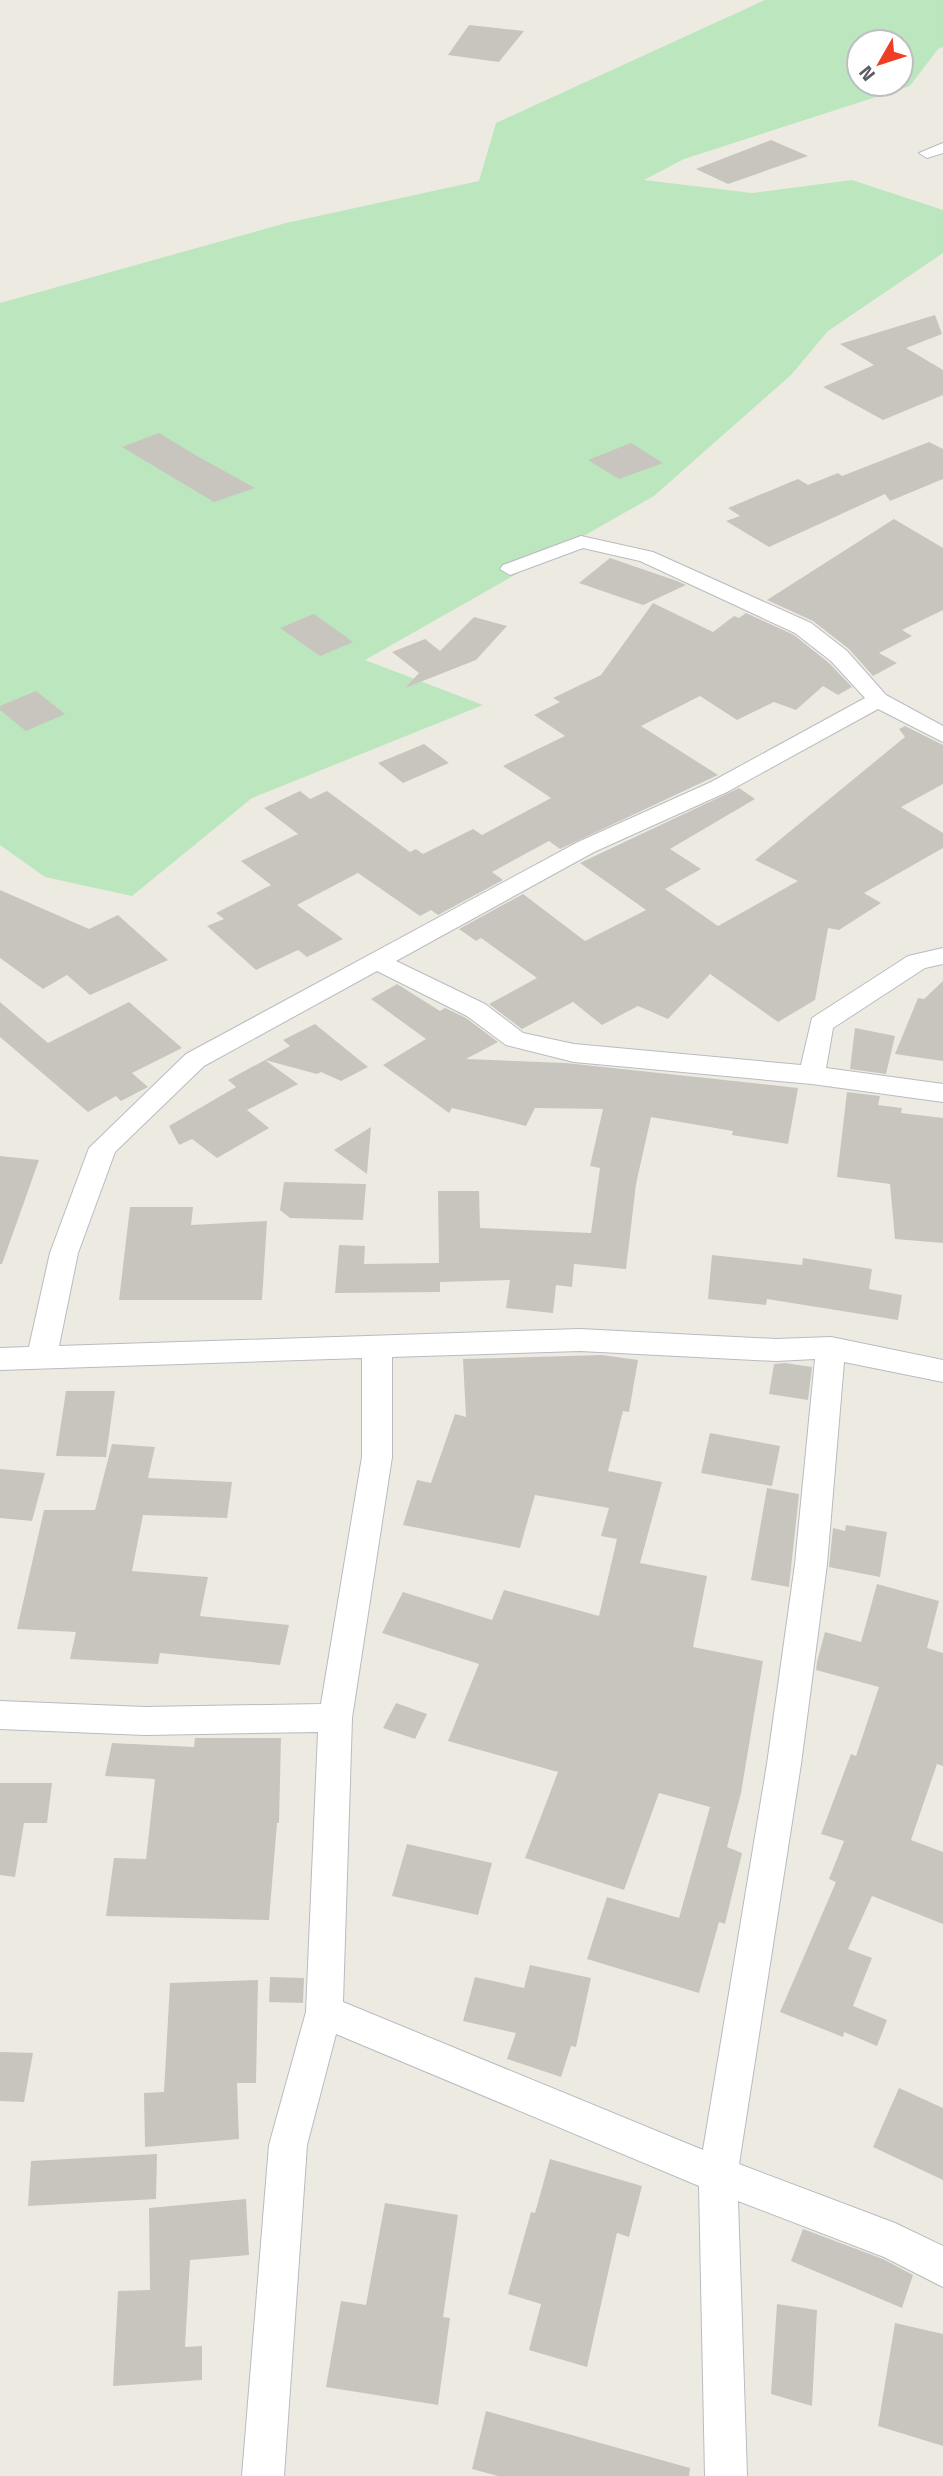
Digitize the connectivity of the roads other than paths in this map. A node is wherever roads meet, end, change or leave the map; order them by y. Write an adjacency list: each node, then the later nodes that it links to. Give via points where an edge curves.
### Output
1 (943, 148): 2 (street)
2 (927, 153)
3 (510, 569): 4 (street, via 581,542 646,556 803,628 839,656)
4 (878, 700): 5 (street); 7 (street, via 719,787 586,847)
5 (943, 735)
6 (943, 956): 8 (street, via 917,962 821,1024)
7 (374, 960): 8 (street, via 476,1010 515,1039 574,1053); 12 (street, via 195,1060 103,1148 64,1253)
8 (812, 1075): 9 (street)
9 (943, 1093)
10 (377, 1345): 11 (street, via 580,1340 776,1350); 12 (street); 16 (street, via 377,1457)
11 (831, 1348): 14 (street); 18 (street, via 811,1564 788,1737)
12 (42, 1356): 13 (street)
13 (0, 1359)
14 (943, 1371)
15 (0, 1715): 16 (street, via 145,1721)
16 (335, 1718): 17 (street)
17 (324, 2012): 18 (street); 20 (street, via 288,2145)
18 (718, 2175): 19 (street, via 895,2242); 21 (street)
19 (943, 2267)
20 (263, 2476)
21 (726, 2476)

